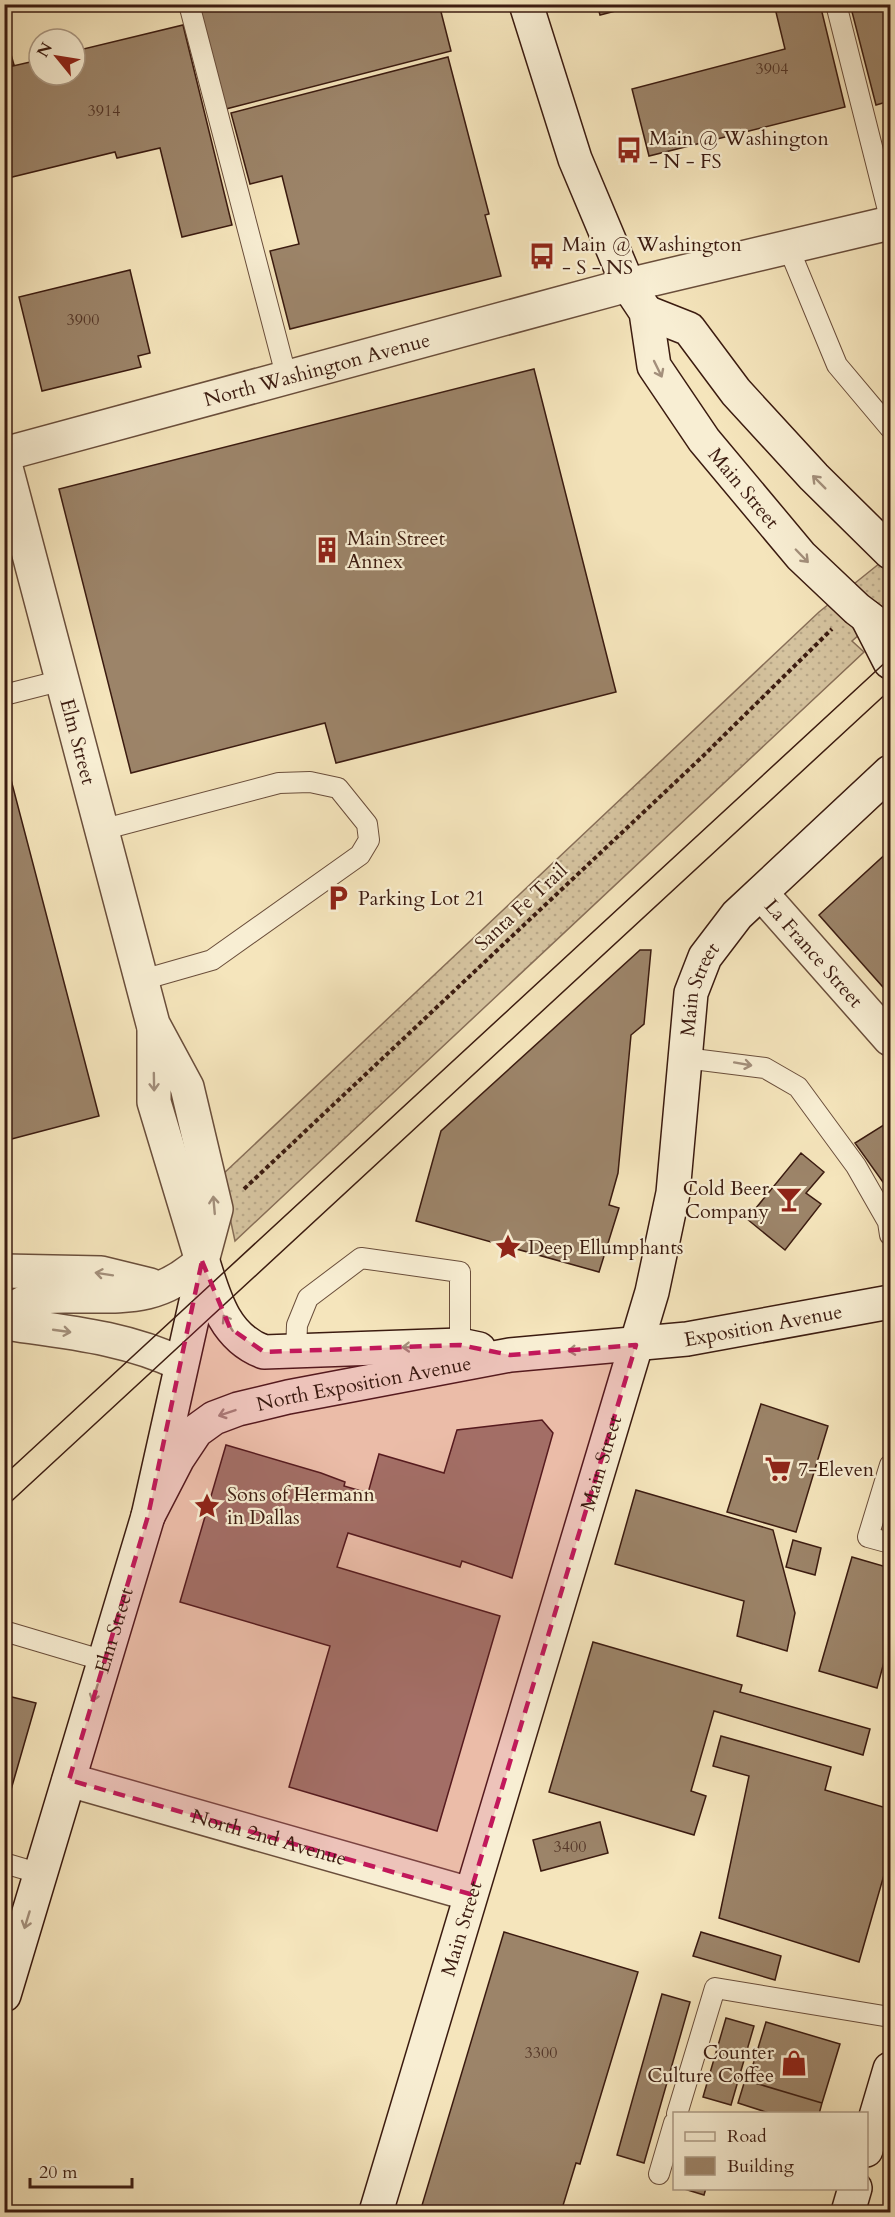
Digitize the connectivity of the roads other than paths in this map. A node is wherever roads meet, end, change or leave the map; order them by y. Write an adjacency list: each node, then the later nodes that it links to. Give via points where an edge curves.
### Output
1 (189, 4): 9 (lane)
2 (526, 4): 7 (main road, Main Street, via 575,159)
3 (836, 4): 4 (lane)
4 (891, 218)
5 (891, 223): 6 (main road, North Washington Avenue)
6 (789, 249): 7 (main road, North Washington Avenue); 10 (lane, via 837,365)
7 (628, 285): 8 (main road, Main Street); 9 (main road, North Washington Avenue)
8 (646, 312): 13 (main road, one-way to 8, via 813,477 736,392 689,328); 14 (main road, Main Street, one-way to 14, via 654,366 704,440 801,556)
9 (287, 379): 11 (main road, North Washington Avenue)
10 (891, 428)
11 (4, 454)
12 (4, 460): 16 (main road, Elm Street)
13 (891, 552)
14 (879, 626): 15 (main road, Main Street)
15 (891, 662)
16 (63, 680): 17 (lane); 19 (main road, Elm Street)
17 (4, 695)
18 (891, 772): 20 (main road, Main Street)
19 (101, 830): 21 (main road, Elm Street); 21 (lane, via 279,783 310,782 338,788 366,824 369,840 360,855 212,960)
20 (761, 892): 22 (main road, La France Street); 23 (main road, Main Street, via 737,915 705,957 692,993)
21 (142, 980): 25 (main road, Elm Street, via 153,1024 154,1102)
22 (891, 1039)
23 (685, 1058): 24 (lane, one-way to 24, via 765,1068 798,1087 856,1166 888,1222); 32 (main road, Main Street, via 673,1193 652,1292)
24 (891, 1235)
25 (202, 1261): 27 (main road, via 183,1278); 33 (main road, one-way to 25, via 264,1352 239,1339 220,1310); 35 (main road, Elm Street)
26 (4, 1271): 27 (main road, one-way to 26, via 101,1273)
27 (161, 1288): 29 (main road, via 117,1298 56,1296 27,1300)
28 (891, 1302): 32 (main road, Exposition Avenue)
29 (4, 1316)
30 (4, 1323): 35 (main road, one-way to 35, via 131,1344)
31 (460, 1345): 33 (main road, one-way to 33); 33 (lane, via 460,1272 361,1258 308,1298 297,1325); 34 (main road)
32 (636, 1345): 34 (main road, North Exposition Avenue, one-way to 34); 44 (main road, Main Street)
33 (296, 1352)
34 (510, 1355): 37 (main road, North Exposition Avenue, one-way to 37, via 288,1397 214,1418 196,1431)
35 (181, 1364): 37 (main road, Elm Street)
36 (891, 1465): 38 (lane, via 868,1537)
37 (148, 1516): 40 (main road, Elm Street)
38 (891, 1543)
39 (4, 1631): 40 (lane)
40 (105, 1661): 41 (main road, Elm Street, one-way to 41)
41 (69, 1780): 43 (main road, Elm Street); 44 (main road, North 2nd Avenue)
42 (4, 1863): 43 (lane)
43 (41, 1874): 45 (main road, Elm Street, one-way to 45)
44 (470, 1894): 53 (main road, Main Street)
45 (4, 1995)
46 (891, 2018): 48 (lane, via 715,1988)
47 (891, 2069): 50 (main road)
48 (678, 2112)
49 (673, 2129): 51 (lane)
50 (868, 2147)
51 (659, 2174)
52 (854, 2190): 54 (main road)
53 (376, 2212)
54 (848, 2212)

